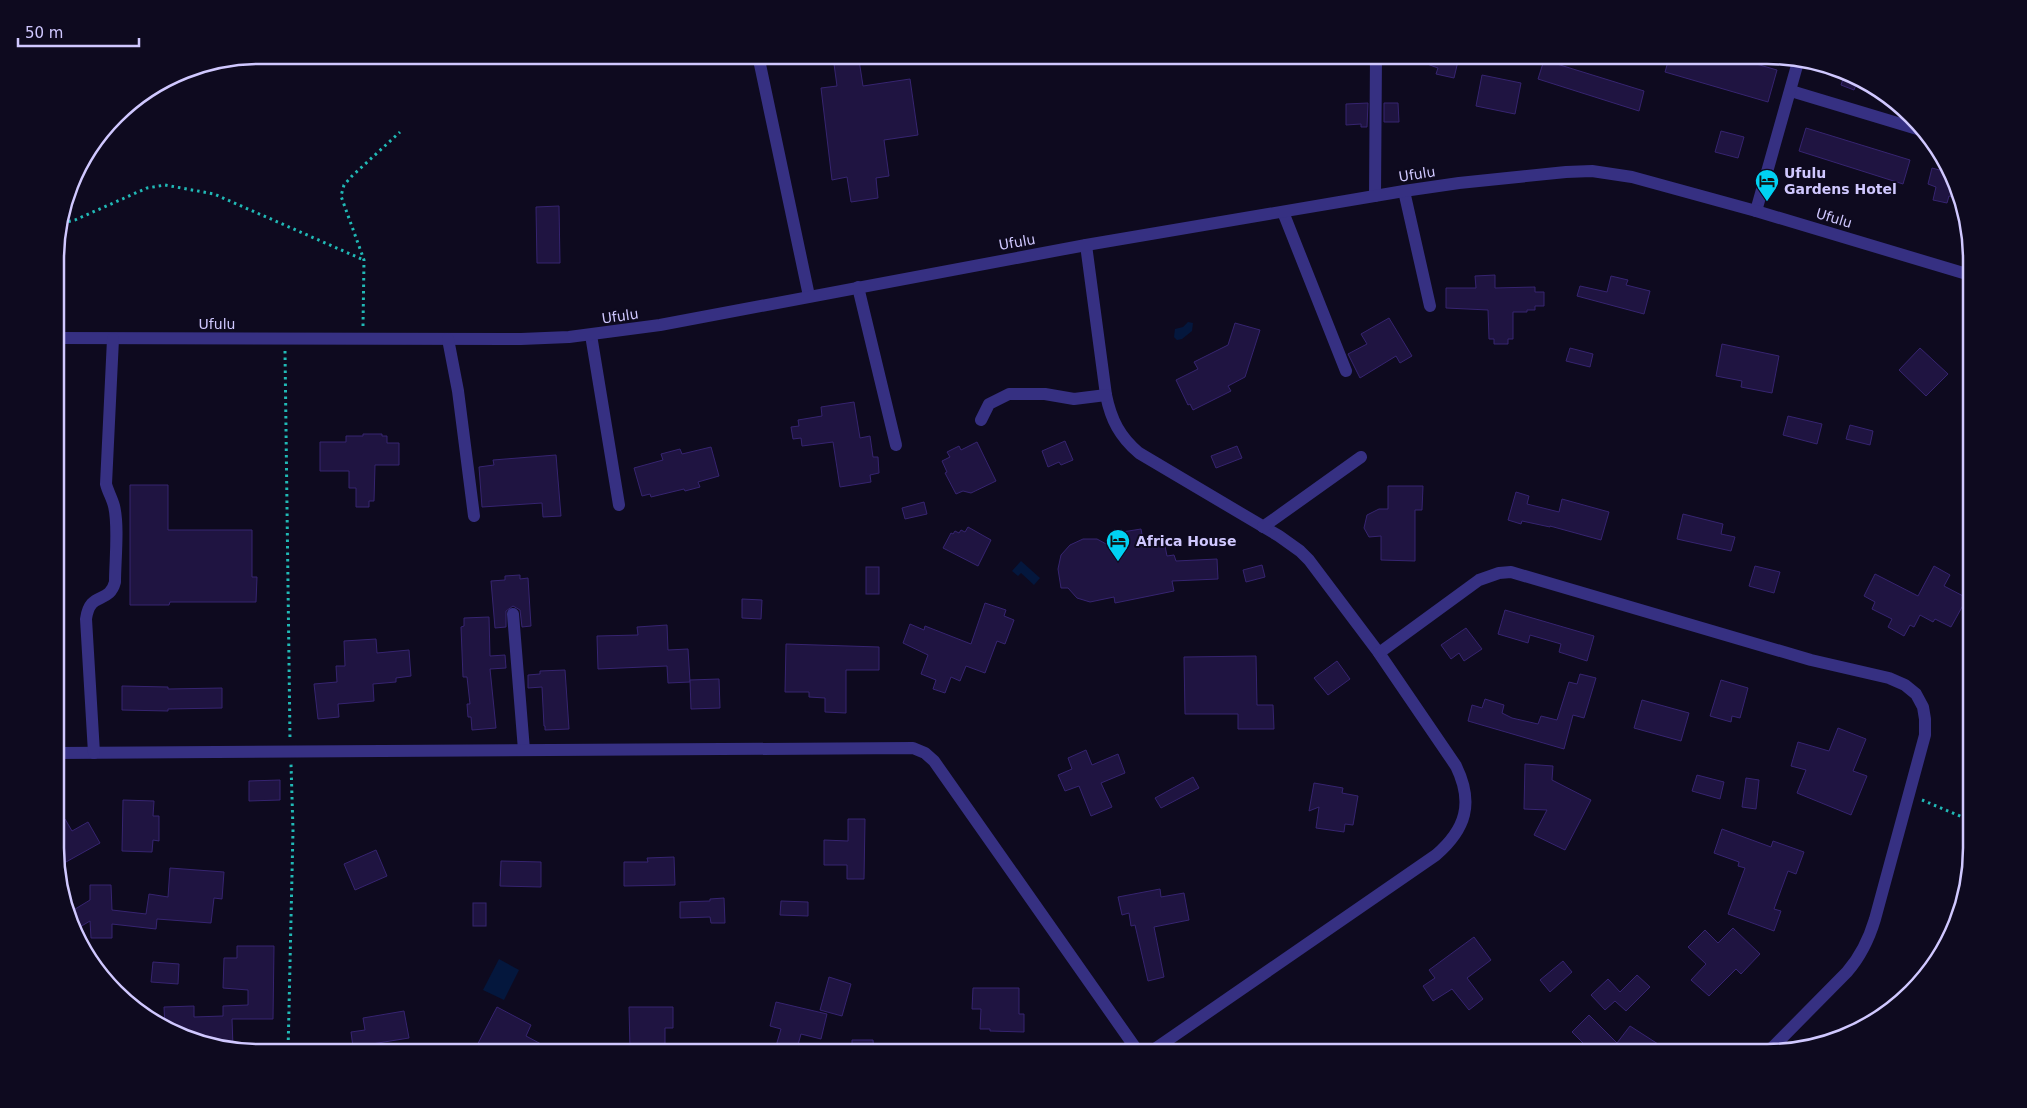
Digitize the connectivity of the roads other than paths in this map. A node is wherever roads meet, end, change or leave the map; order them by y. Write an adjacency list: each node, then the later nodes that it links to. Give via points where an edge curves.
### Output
1 (760, 64): 13 (street)
2 (1376, 64): 7 (street)
3 (1797, 66): 4 (street)
4 (1791, 91): 5 (street); 8 (street)
5 (1912, 127)
6 (1404, 191): 7 (street, Ufulu); 8 (street, Ufulu, via 1592,171 1632,177); 14 (street)
7 (1375, 196): 9 (street, Ufulu)
8 (1756, 211): 11 (street, Ufulu)
9 (1283, 212): 10 (street, Ufulu); 19 (street)
10 (1086, 245): 12 (street, Ufulu); 20 (street)
11 (1963, 273)
12 (858, 287): 13 (street, Ufulu); 22 (street)
13 (809, 296): 15 (street, Ufulu)
14 (1430, 306)
15 (591, 335): 18 (street, Ufulu); 24 (street)
16 (64, 338): 17 (street, Ufulu)
17 (113, 339): 18 (street, Ufulu); 31 (street, via 106,484 116,516 115,582 107,596 90,603 86,619)
18 (448, 339): 25 (street)
19 (1346, 371)
20 (1106, 395): 21 (street, via 1074,399 1045,394 1009,394 989,404); 26 (street, via 1115,425 1130,446 1161,468)
21 (981, 420)
22 (896, 445)
23 (1361, 457): 26 (street)
24 (619, 505)
25 (474, 516)
26 (1263, 527): 28 (street, via 1291,544 1309,560)
27 (513, 614): 29 (street)
28 (1379, 653): 33 (street, via 1461,777 1466,801 1459,831 1436,856); 34 (street, via 1479,580 1511,572 1811,660 1906,684 1923,707 1925,735 1868,942 1847,972)
29 (524, 750): 31 (street); 32 (street, via 904,746 920,750 937,765)
30 (64, 753): 31 (street)
31 (94, 753)
32 (1133, 1044)
33 (1162, 1044)
34 (1776, 1044)

